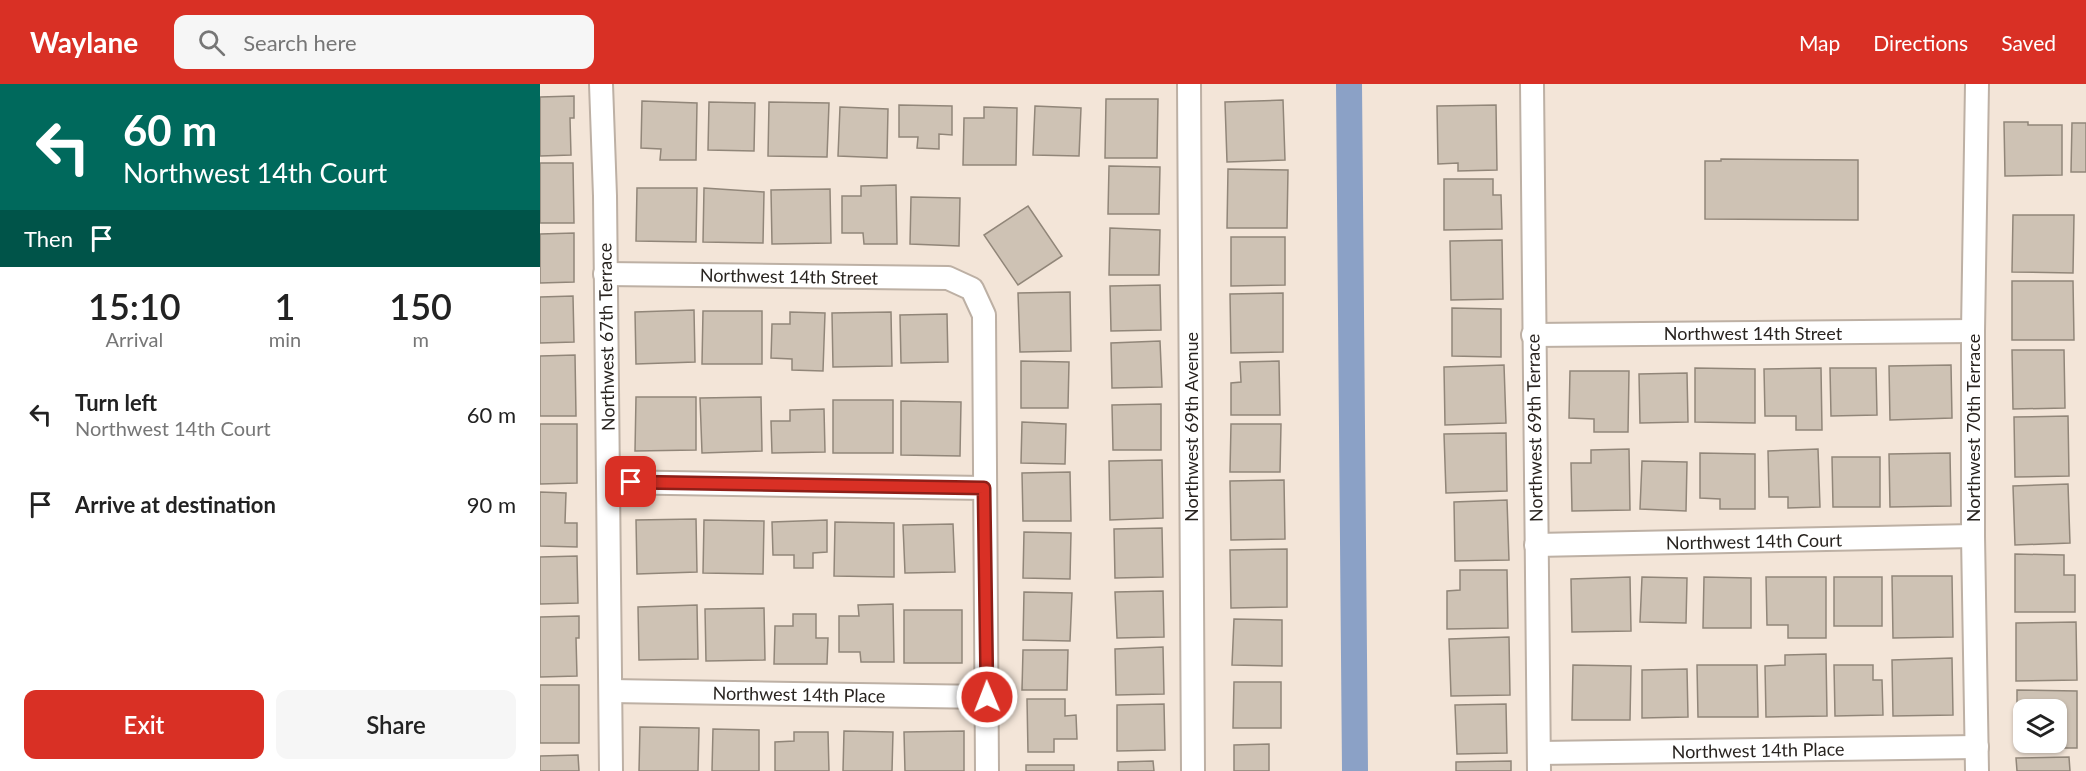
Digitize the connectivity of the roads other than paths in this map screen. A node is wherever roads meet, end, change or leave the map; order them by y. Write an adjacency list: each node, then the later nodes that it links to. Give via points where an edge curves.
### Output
1 (601, 84): 5 (street, Northwest 67th Terrace)
2 (1189, 84): 18 (street, Northwest 69th Avenue)
3 (1532, 84): 7 (street, Northwest 69th Terrace)
4 (1977, 84): 6 (street, Northwest 70th Terrace)
5 (605, 274): 8 (street, Northwest 67th Terrace); 9 (street, Northwest 14th Street, via 948,278 972,289 984,315)
6 (1973, 331): 7 (street, Northwest 14th Street); 10 (street, Northwest 70th Terrace)
7 (1533, 335): 11 (street, Northwest 69th Terrace)
8 (608, 482): 9 (street); 12 (street, Northwest 67th Terrace)
9 (984, 488): 13 (street)
10 (1973, 536): 11 (street, Northwest 14th Court); 14 (street, Northwest 70th Terrace)
11 (1536, 545): 15 (street, Northwest 69th Terrace)
12 (611, 691): 13 (street, Northwest 14th Place); 16 (street, Northwest 67th Terrace)
13 (987, 697): 17 (street)
14 (1977, 747): 15 (street, Northwest 14th Place); 19 (street, Northwest 70th Terrace)
15 (1539, 762)
16 (611, 771)
17 (987, 771)
18 (1193, 771)
19 (1977, 771)

